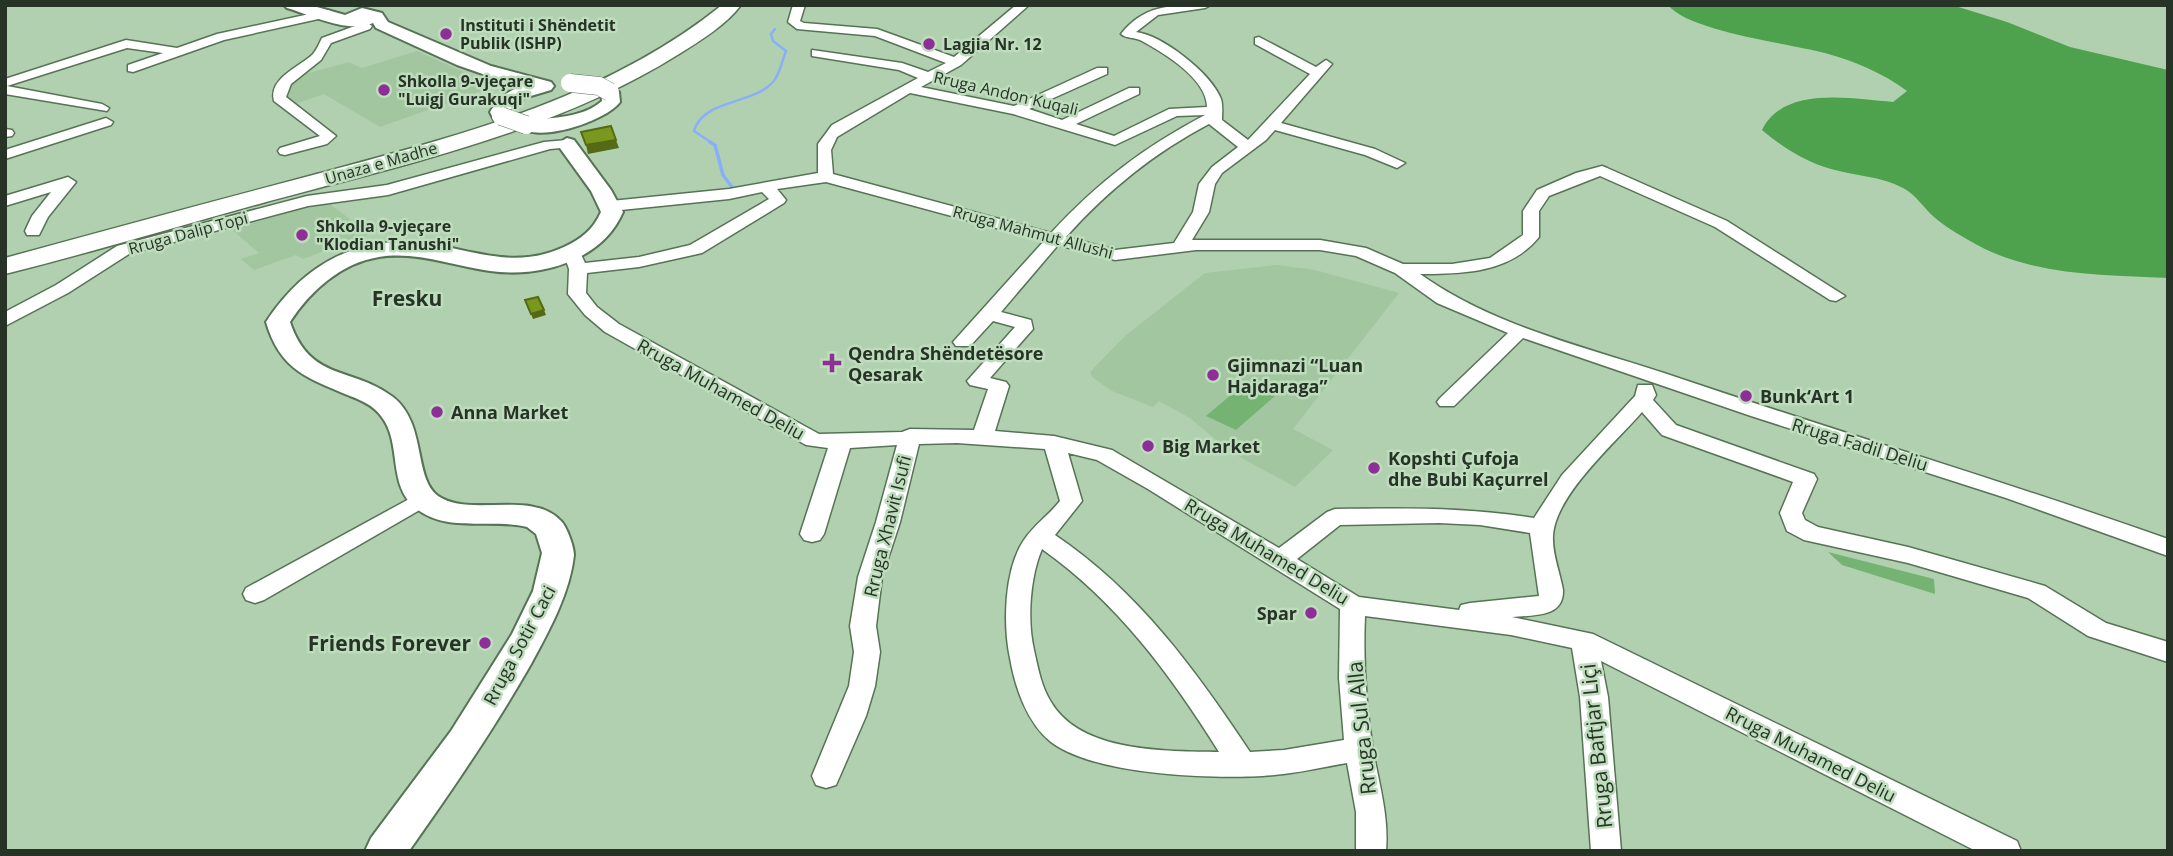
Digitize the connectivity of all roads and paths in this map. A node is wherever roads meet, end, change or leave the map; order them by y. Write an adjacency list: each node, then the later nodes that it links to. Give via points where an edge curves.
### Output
1 (292, 5): 8 (main road)
2 (718, 5): 46 (highway, via 683,34 631,65 492,122 354,164)
3 (733, 5): 48 (highway, Unaza e Madhe, via 691,40 552,108 385,162)
4 (749, 5): 24 (highway, via 686,54)
5 (799, 5): 14 (street, via 794,22 801,26 868,32)
6 (1023, 5): 14 (street)
7 (1205, 5): 27 (street, via 1157,10 1143,16 1127,34 1142,36 1192,68 1214,99)
8 (322, 12): 9 (main road); 9 (main road); 12 (street)
9 (366, 14): 20 (main road, via 520,82); 25 (main road, via 508,86 513,91); 35 (street, via 326,41 319,55 286,80 279,98 329,136)
10 (677, 26): 19 (highway, via 607,68)
11 (1259, 41): 30 (street, via 1321,68)
12 (177, 52): 15 (street); 18 (street, via 127,44)
13 (816, 53): 17 (street, via 902,67)
14 (956, 62): 17 (street)
15 (133, 68)
16 (1102, 71): 26 (street)
17 (929, 77): 21 (street)
18 (5, 83)
19 (570, 83): 20 (main road); 24 (main road, bridge, via 590,84)
20 (545, 86): 25 (main road)
21 (907, 88): 26 (street, Rruga Andon Kuqali); 39 (street, via 830,135 823,148)
22 (5, 90): 36 (street, via 104,115)
23 (1134, 91): 29 (street)
24 (611, 93): 28 (main road, via 607,107)
25 (506, 104): 31 (main road, bridge, via 506,120); 46 (highway, via 400,144)
26 (1016, 110): 29 (street, Rruga Andon Kuqali)
27 (1214, 114): 29 (street, Rruga Andon Kuqali, via 1174,112 1115,141); 34 (street, via 1222,129); 44 (street, via 1145,156)
28 (577, 120): 31 (main road); 33 (main road, via 569,129)
29 (1065, 124)
30 (1272, 125): 34 (street); 37 (street)
31 (532, 126): 33 (main road, via 554,132); 48 (highway, via 230,214)
32 (87, 143): 38 (street)
33 (568, 146): 42 (main road); 52 (street, Rruga Dalip Topi, via 550,145 388,190 307,201 123,250)
34 (1248, 147): 45 (street, via 1211,177 1201,212)
35 (285, 151)
36 (5, 155)
37 (1397, 163)
38 (5, 170)
39 (826, 177): 40 (street, Rruga Mahmut Allushi); 44 (street, Rruga Mahmut Allushi)
40 (766, 187): 42 (street, Rruga Mahmut Allushi); 47 (street, via 778,201 704,246 639,262)
41 (5, 201): 43 (street, via 68,182)
42 (611, 206): 47 (main road, via 611,219)
43 (33, 231)
44 (1054, 239): 45 (street, Rruga Mahmut Allushi, via 1115,255); 51 (street)
45 (1180, 247): 49 (street, Rruga Mahmut Allushi, via 1334,246)
46 (5, 255)
47 (575, 260): 60 (street, Rruga Muhamed Deliu, via 577,294 612,328 814,440); 62 (main road, via 505,265 419,250 373,251 343,261 313,279 286,307 279,330 296,359 393,411)
48 (5, 267)
49 (1401, 269): 50 (street, Rruga Mahmut Allushi, via 1472,268 1495,263 1531,237 1531,211 1543,192 1602,171 1721,224); 53 (street, Rruga Fadil Deliu, via 1443,299)
50 (1836, 296)
51 (989, 314): 54 (street); 59 (street, via 1018,321 1024,329 977,381 999,386)
52 (5, 320)
53 (1520, 331): 55 (street, Rruga Fadil Deliu); 57 (street)
54 (963, 342)
55 (1634, 371): 56 (street, via 1645,390); 66 (street, Rruga Fadil Deliu, via 2014,493)
56 (1642, 401): 63 (street, via 1569,483); 72 (street, via 1669,430 1806,479 1791,513 1802,530 2036,593 2054,599 2098,630)
57 (1447, 402)
58 (910, 436): 59 (street, Rruga Muhamed Deliu); 60 (street, Rruga Muhamed Deliu); 75 (street, Rruga Xhavit Isufi, via 870,577 862,685)
59 (982, 437): 61 (street, Rruga Muhamed Deliu)
60 (841, 441): 64 (street)
61 (1054, 443): 65 (street, via 1071,501); 67 (street, Rruga Muhamed Deliu, via 1104,455)
62 (422, 499): 68 (street); 76 (main road, Rruga Sotir Caci, via 449,511 540,521 555,533 559,561 546,599 510,669 465,741)
63 (1542, 527): 67 (street, via 1439,515 1335,517); 70 (street, via 1551,591 1547,604)
64 (812, 534)
65 (1040, 536): 74 (street, via 1121,600 1176,665); 74 (street, via 1028,551 1018,630 1027,683 1061,734 1077,744 1109,752 1213,765)
66 (2168, 548)
67 (1280, 560): 69 (street, Rruga Muhamed Deliu)
68 (255, 594)
69 (1353, 605): 70 (street, Rruga Muhamed Deliu); 73 (street, Rruga Sul Alla)
70 (1436, 616): 71 (street, Rruga Muhamed Deliu)
71 (1584, 641): 78 (street, Rruga Baftjar Liçi, via 1594,697); 79 (street, Rruga Muhamed Deliu)
72 (2168, 652)
73 (1359, 749): 74 (street); 77 (street, Rruga Sul Alla, via 1374,825)
74 (1242, 764)
75 (826, 776)
76 (385, 851)
77 (1371, 851)
78 (1606, 851)
79 (2006, 851)

